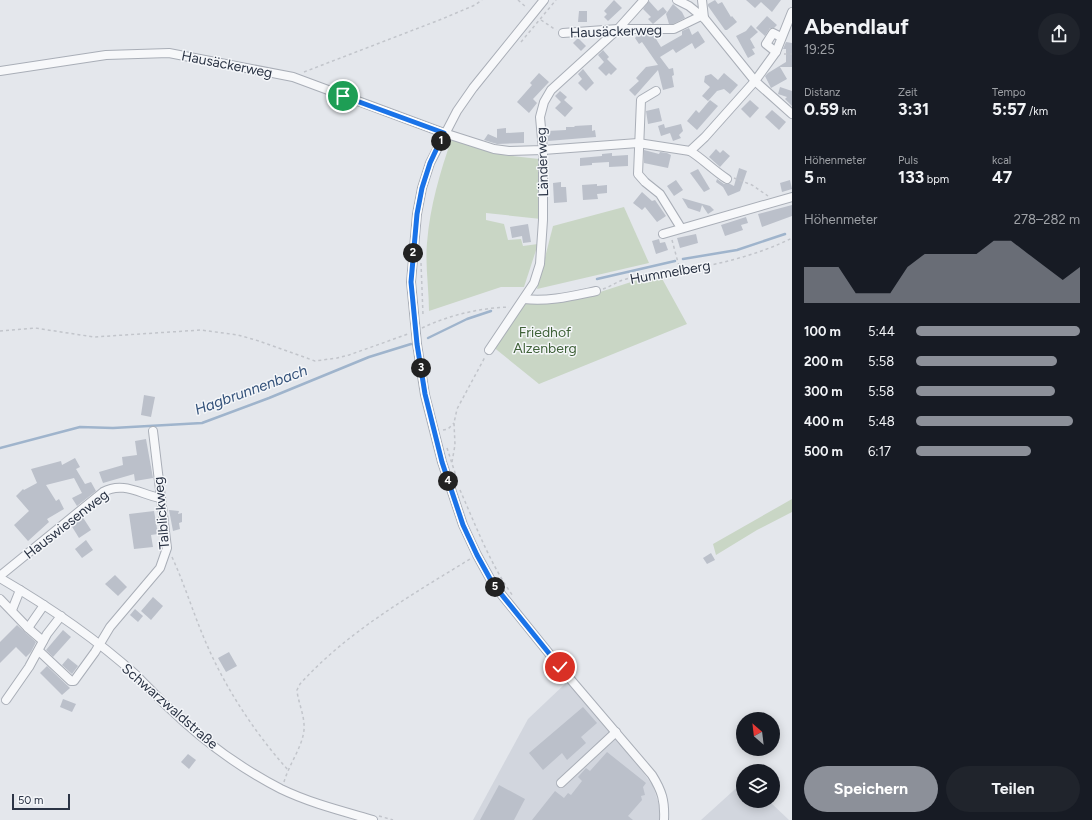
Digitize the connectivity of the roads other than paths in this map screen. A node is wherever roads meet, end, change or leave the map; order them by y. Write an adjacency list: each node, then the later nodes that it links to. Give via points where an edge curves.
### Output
1 (544, 0): 15 (street, via 537,16 473,88)
2 (644, 0): 7 (street, Länderweg)
3 (677, 0): 6 (street)
4 (702, 0): 6 (street)
5 (792, 12): 9 (street)
6 (702, 17): 7 (street, Hausäckerweg, via 674,29); 12 (street)
7 (618, 29): 8 (street, Hausäckerweg); 17 (street, Länderweg, via 552,90 544,102 540,117)
8 (563, 33)
9 (781, 38): 10 (street); 10 (street, via 773,33 766,44)
10 (776, 52): 12 (street)
11 (0, 71): 15 (street, Hausäckerweg, via 106,55 169,53 293,77)
12 (755, 81): 14 (street); 18 (street, via 705,137)
13 (656, 91): 16 (street, via 641,100)
14 (792, 114)
15 (444, 133): 17 (street, Hausäckerweg, via 494,149); 39 (street, via 422,188 411,282 420,329 425,394 436,440 463,525 493,584)
16 (638, 143): 17 (street, Hausäckerweg); 18 (street, Hausäckerweg); 21 (street, via 638,174 660,194)
17 (543, 150): 24 (street, Länderweg, via 540,264 534,282)
18 (690, 150): 19 (street)
19 (727, 178)
20 (792, 197): 21 (street)
21 (681, 228): 22 (street)
22 (666, 233)
23 (596, 291): 24 (street)
24 (522, 303): 25 (street, Länderweg)
25 (489, 350)
26 (153, 431): 27 (street, Talblickweg)
27 (160, 498): 28 (street, Hauswiesenweg, via 123,487 110,488); 36 (street, Talblickweg, via 167,548 160,568 110,626)
28 (0, 577): 29 (street, Schwarzwaldstraße)
29 (20, 590): 31 (street, Schwarzwaldstraße); 32 (street)
30 (0, 599): 32 (street)
31 (44, 605): 33 (street, Schwarzwaldstraße); 34 (street)
32 (12, 610): 34 (street)
33 (61, 616): 35 (street); 36 (street, Schwarzwaldstraße)
34 (28, 628): 35 (street)
35 (44, 641): 37 (street)
36 (100, 645): 37 (street, Talblickweg, via 74,681); 41 (street, Schwarzwaldstraße, via 201,737 239,764 281,789 313,802)
37 (39, 650): 38 (street)
38 (6, 700)
39 (616, 732): 40 (street); 42 (street, via 660,788 665,804)
40 (561, 783)
41 (373, 820)
42 (664, 820)

